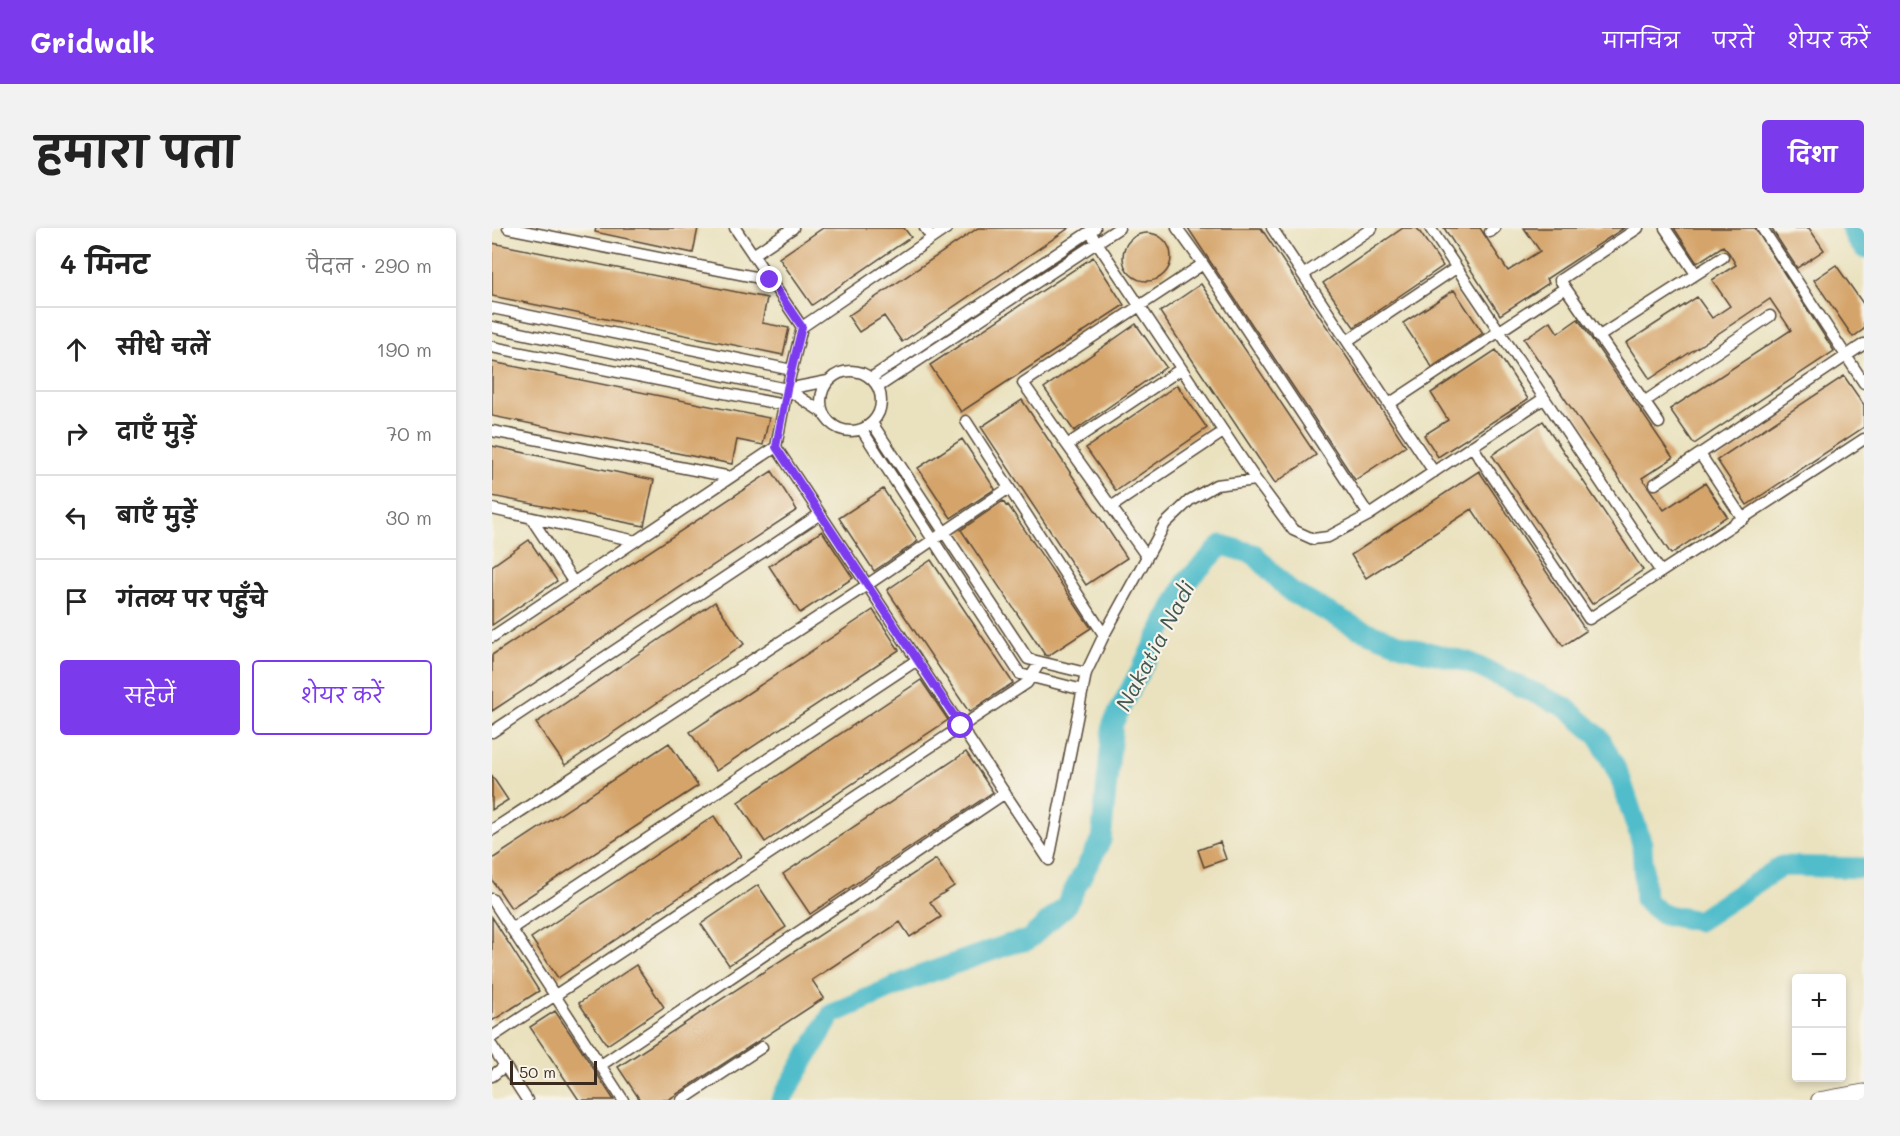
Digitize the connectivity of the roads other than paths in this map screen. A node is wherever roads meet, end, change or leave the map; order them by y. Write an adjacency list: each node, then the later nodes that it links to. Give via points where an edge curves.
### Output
1 (508, 228): 23 (street)
2 (735, 228): 17 (street)
3 (793, 228): 17 (street)
4 (925, 228): 15 (street)
5 (947, 228): 15 (street)
6 (1119, 228): 16 (street)
7 (1177, 228): 19 (street)
8 (1272, 228): 21 (street)
9 (1372, 228): 21 (street)
10 (1430, 228): 20 (street)
11 (1638, 228): 24 (street, via 1560,280)
12 (1665, 228): 22 (street)
13 (1762, 228): 35 (street)
14 (1093, 230): 16 (street); 39 (street)
15 (932, 238): 29 (street)
16 (1097, 242): 25 (street); 39 (street)
17 (753, 255): 23 (street)
18 (1723, 258): 22 (street)
19 (1203, 264): 25 (street); 66 (street)
20 (1456, 268): 30 (street); 32 (street)
21 (1303, 274): 32 (street)
22 (1696, 274): 31 (street)
23 (770, 280): 29 (street)
24 (1565, 288): 30 (street); 31 (street)
25 (1140, 306): 36 (street); 54 (street, via 1023,383)
26 (492, 308): 37 (street)
27 (1770, 316): 43 (street)
28 (492, 327): 41 (street)
29 (802, 327): 37 (street)
30 (1498, 332): 42 (street); 44 (street)
31 (1599, 337): 43 (street)
32 (1347, 341): 44 (street)
33 (1864, 344): 35 (street)
34 (492, 347): 45 (street)
35 (1846, 356): 40 (street); 57 (street)
36 (1181, 369): 52 (street); 54 (street)
37 (792, 370): 41 (street)
38 (828, 381): 39 (street, via 840,372 852,370); 41 (street); 46 (street, via 820,400)
39 (875, 383): 48 (street, via 882,402)
40 (1864, 383)
41 (787, 389): 45 (street); 46 (street)
42 (1543, 399): 55 (street); 73 (street)
43 (1644, 402): 49 (street)
44 (1389, 404): 58 (street)
45 (784, 405): 56 (street)
46 (822, 412): 50 (street, via 838,429)
47 (966, 420): 62 (street)
48 (872, 423): 50 (street); 69 (street)
49 (1659, 423)
50 (862, 430): 70 (street)
51 (492, 431): 59 (street)
52 (1223, 432): 60 (street); 63 (street)
53 (1864, 439): 68 (street)
54 (1067, 445): 63 (street)
55 (1472, 446): 58 (street); 73 (street, via 1589,620)
56 (776, 447): 59 (street); 65 (street)
57 (1700, 454): 61 (street); 68 (street)
58 (1434, 472): 66 (street)
59 (731, 477): 71 (street)
60 (1256, 480): 66 (street, via 1293,530 1313,539 1328,537); 72 (street, via 1216,485 1190,500 1165,524)
61 (1655, 484)
62 (1009, 488): 69 (street); 76 (street)
63 (1111, 507): 72 (street)
64 (492, 509): 67 (street)
65 (820, 514): 75 (street); 84 (street)
66 (1369, 515)
67 (531, 518): 71 (street); 74 (street)
68 (1743, 519): 73 (street)
69 (944, 532): 70 (street); 79 (street, via 1028,659)
70 (933, 540): 75 (street); 81 (street, via 1020,674)
71 (636, 541): 74 (street)
72 (1147, 557): 76 (street)
73 (1661, 572)
74 (574, 583): 77 (street)
75 (867, 585): 78 (street); 86 (street)
76 (1104, 635): 80 (street)
77 (492, 637)
78 (916, 660): 83 (street); 88 (street)
79 (1040, 662): 80 (street); 81 (street)
80 (1086, 673): 82 (street)
81 (1031, 677): 82 (street); 83 (street)
82 (1083, 690): 85 (street, via 1049,860)
83 (961, 726): 85 (street); 89 (street)
84 (492, 732)
85 (1005, 793): 93 (street)
86 (492, 830)
87 (492, 899): 88 (street)
88 (511, 929): 89 (street)
89 (555, 995): 90 (street); 93 (street)
90 (492, 1036)
91 (492, 1046): 94 (street)
92 (762, 1047): 99 (street)
93 (601, 1065): 98 (street)
94 (505, 1066): 95 (street); 97 (street)
95 (492, 1076)
96 (1864, 1092): 100 (street)
97 (527, 1100)
98 (623, 1100)
99 (682, 1100)
100 (1819, 1100)

